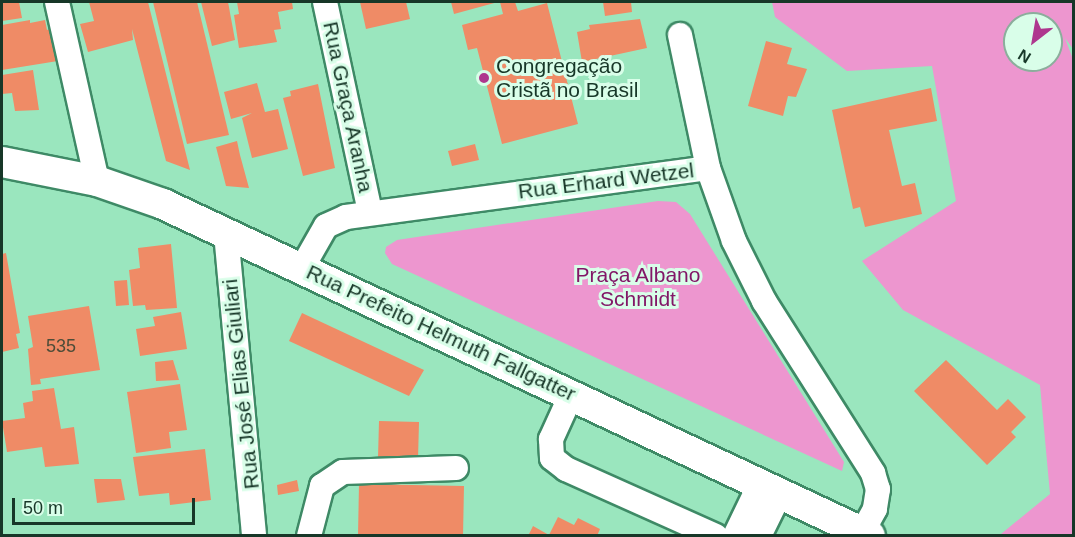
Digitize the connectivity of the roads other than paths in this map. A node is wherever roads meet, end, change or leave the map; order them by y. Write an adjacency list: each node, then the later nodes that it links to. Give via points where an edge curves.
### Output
1 (57, 2): 6 (street)
2 (326, 2): 7 (street, Rua Graça Aranha)
3 (680, 35): 5 (street)
4 (2, 162): 6 (main road, Rua Prefeito Helmuth Fallgatter)
5 (708, 168): 7 (street, Rua Erhard Wetzel); 13 (street, Rua Erhard Wetzel, via 734,242 764,301 873,473 878,489)
6 (97, 181): 8 (main road, Rua Prefeito Helmuth Fallgatter, via 163,204)
7 (370, 212): 9 (street, Rua Erhard Wetzel, via 345,216 326,226)
8 (225, 233): 9 (main road, Rua Prefeito Helmuth Fallgatter); 14 (street, Rua José Elias Giuliari)
9 (302, 268): 10 (main road, Rua Prefeito Helmuth Fallgatter)
10 (572, 393): 12 (main road, Rua Prefeito Helmuth Fallgatter); 16 (street, via 551,439 552,458 566,469)
11 (456, 468): 15 (street, via 343,472 322,486)
12 (771, 487): 13 (main road, Rua Prefeito Helmuth Fallgatter); 17 (street); 18 (street)
13 (866, 534)
14 (254, 536)
15 (309, 536)
16 (716, 536)
17 (735, 536)
18 (759, 536)

